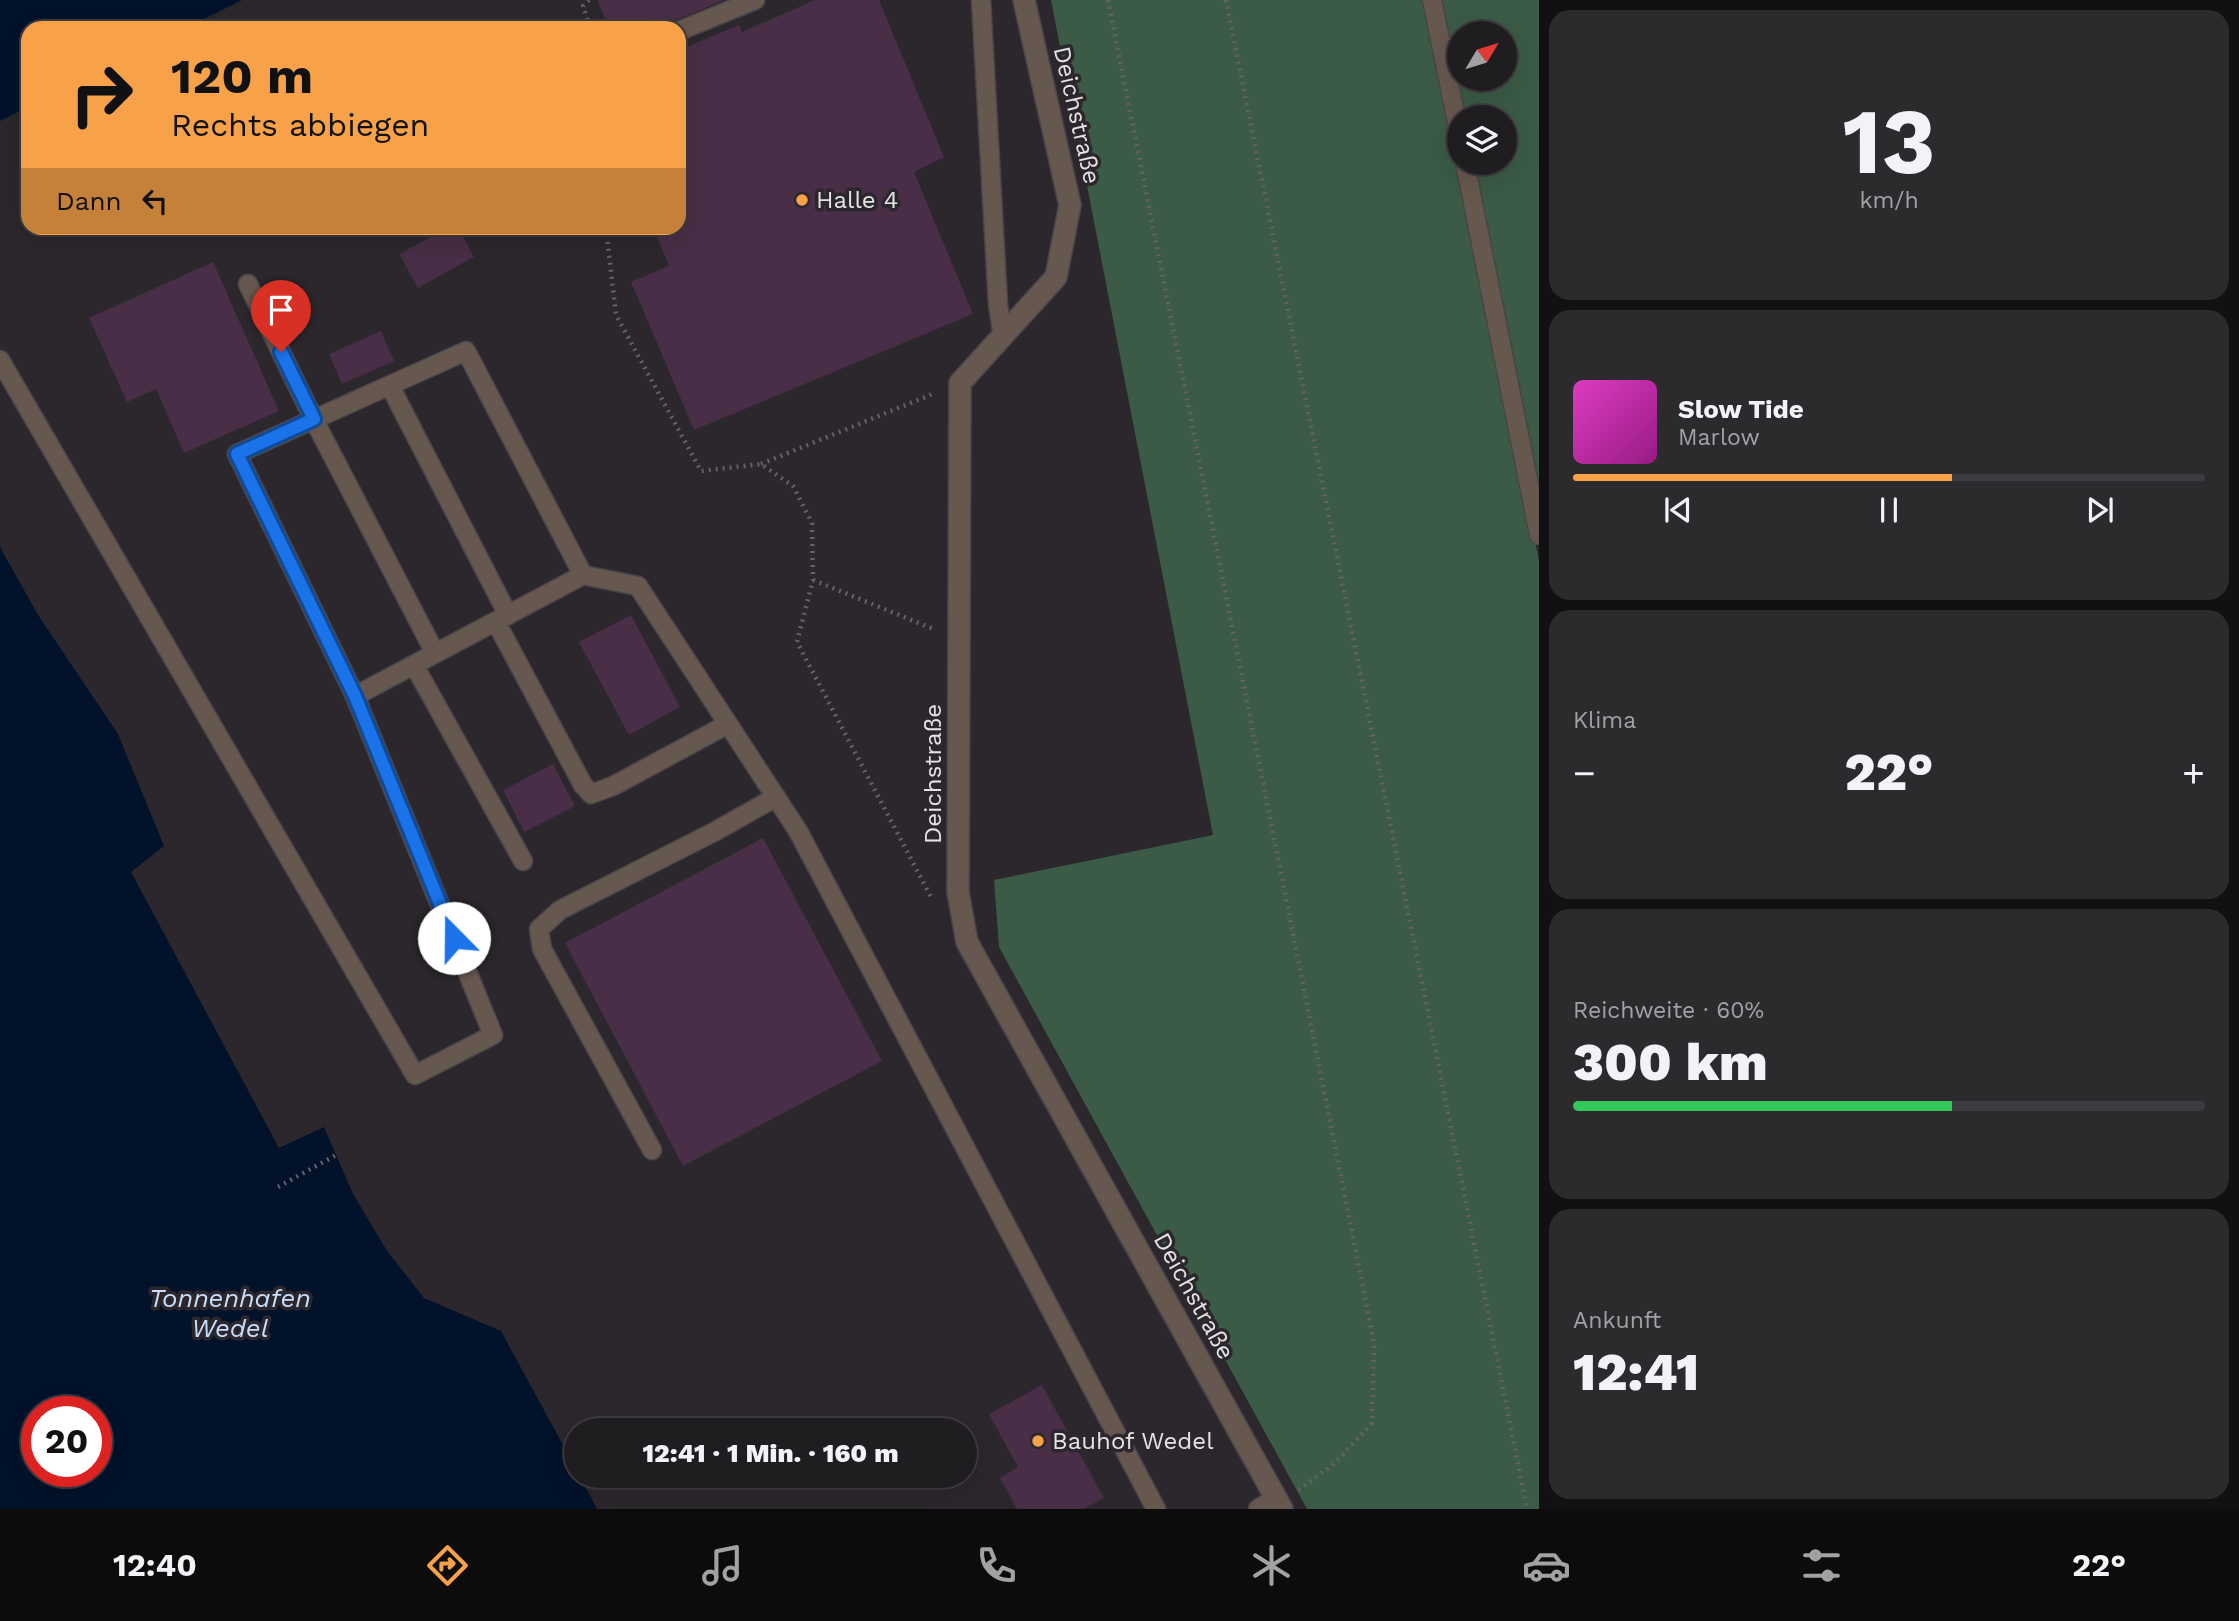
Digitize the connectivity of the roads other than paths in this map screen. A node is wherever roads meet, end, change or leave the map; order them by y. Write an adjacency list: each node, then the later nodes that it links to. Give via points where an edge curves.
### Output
1 (755, 0): 5 (lane)
2 (981, 0): 9 (lane)
3 (1024, 0): 9 (street, Deichstraße, via 1070,205 1056,277)
4 (1432, 0): 6 (lane)
5 (686, 28)
6 (1453, 105)
7 (1467, 175): 13 (lane)
8 (248, 284): 12 (lane)
9 (1003, 338): 23 (street, Deichstraße, via 960,383 958,892 967,942)
10 (0, 360): 18 (lane, via 415,1075 493,1035)
11 (390, 386): 12 (lane); 14 (lane, via 466,351); 15 (lane)
12 (314, 419): 16 (lane); 18 (lane, via 237,454)
13 (1539, 535)
14 (583, 575): 15 (lane); 19 (lane, via 638,586)
15 (502, 618): 16 (lane); 19 (lane, via 591,794)
16 (435, 653): 17 (lane)
17 (414, 665): 18 (lane); 21 (lane)
18 (355, 696)
19 (728, 724): 20 (lane)
20 (776, 797): 22 (lane, via 560,910 539,929 542,949); 24 (lane, via 882,987)
21 (523, 861)
22 (652, 1150)
23 (1272, 1505)
24 (1156, 1509)

